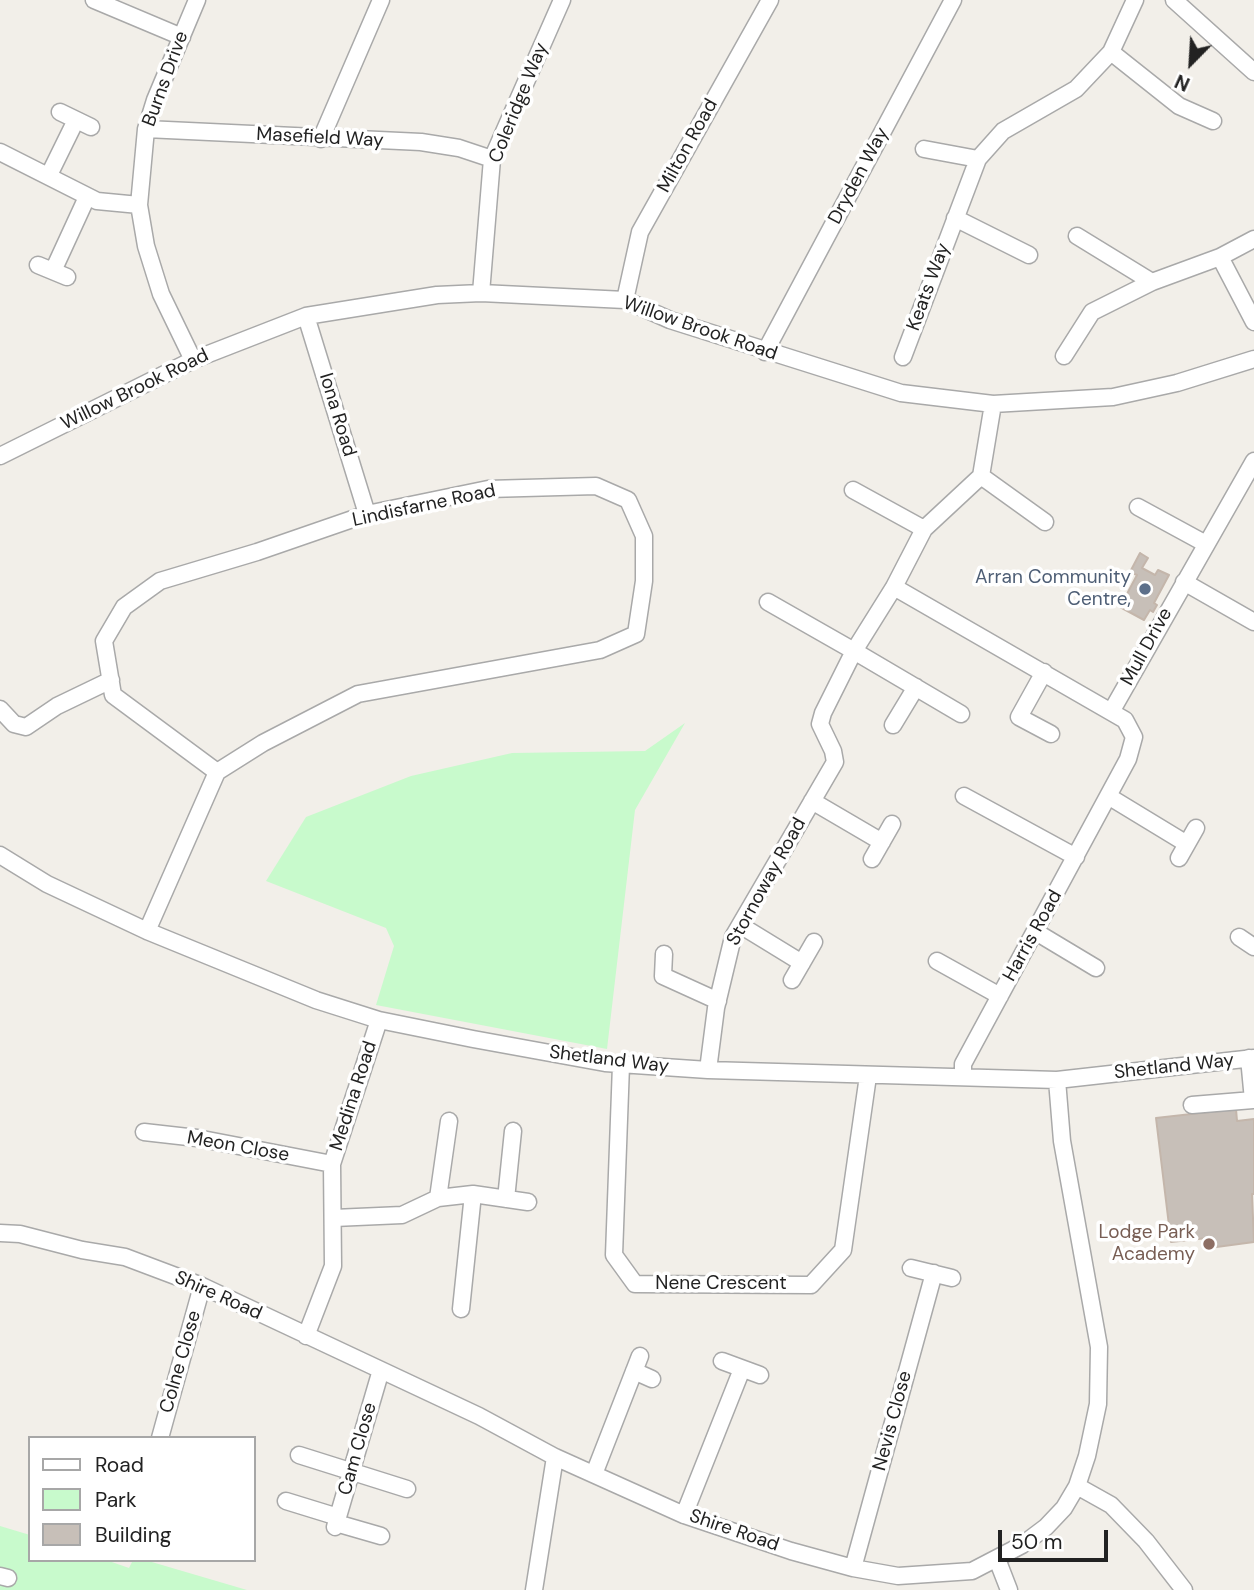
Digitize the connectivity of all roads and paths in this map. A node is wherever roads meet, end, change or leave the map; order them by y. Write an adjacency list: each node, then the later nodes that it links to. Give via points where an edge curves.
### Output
1 (94, 0): 9 (street)
2 (197, 0): 9 (street, Burns Drive)
3 (381, 0): 15 (street)
4 (562, 0): 18 (street, Coleridge Way)
5 (770, 0): 31 (street, Milton Road, via 639,232)
6 (953, 0): 34 (street, Dryden Way)
7 (1136, 0): 10 (street, Keats Way)
8 (1174, 0): 11 (street)
9 (182, 37): 14 (street, Burns Drive)
10 (1111, 52): 13 (street, via 1179,106); 19 (street, Keats Way, via 1076,89 1003,131)
11 (1254, 72)
12 (60, 112): 20 (street, via 83,123)
13 (1213, 121)
14 (146, 129): 15 (street, Masefield Way); 22 (street, Burns Drive)
15 (321, 139): 18 (street, Masefield Way, via 421,142)
16 (924, 149): 19 (street)
17 (0, 152): 20 (street)
18 (492, 159): 30 (street, Coleridge Way)
19 (978, 159): 23 (street, Keats Way)
20 (49, 175): 21 (street)
21 (87, 197): 22 (street); 28 (street)
22 (139, 205): 38 (street, Burns Drive, via 161,294)
23 (955, 218): 26 (street, Keats Way); 36 (street, Keats Way)
24 (1077, 236): 29 (street)
25 (1254, 239): 27 (street)
26 (1029, 255)
27 (1220, 257): 29 (street); 33 (street)
28 (53, 271)
29 (1152, 282): 35 (street, via 1092,312)
30 (481, 293): 31 (street, Willow Brook Road); 32 (street, Willow Brook Road, via 437,295)
31 (625, 300): 34 (street, Willow Brook Road)
32 (306, 317): 38 (street, Willow Brook Road); 45 (street, Iona Road)
33 (1254, 322)
34 (765, 352): 39 (street, Willow Brook Road, via 901,393)
35 (1064, 356)
36 (903, 357)
37 (1254, 359): 39 (street, Willow Brook Road, via 1113,397)
38 (193, 360): 40 (street, Willow Brook Road)
39 (993, 404): 42 (street)
40 (0, 456)
41 (1253, 467): 48 (street, Mull Drive)
42 (981, 476): 46 (street); 47 (street)
43 (853, 490): 47 (street)
44 (1138, 507): 48 (street)
45 (367, 514): 55 (street, Lindisfarne Road, via 160,581 124,607 104,641); 62 (street, Lindisfarne Road, via 488,489 596,486 628,500 644,536 644,581 636,634 600,650 358,694)
46 (1045, 522)
47 (923, 529): 50 (street)
48 (1206, 544): 49 (street, Mull Drive)
49 (1184, 582): 52 (street); 58 (street, Mull Drive)
50 (894, 587): 53 (street); 54 (street, Harris Road)
51 (768, 602): 53 (street, via 788,604)
52 (1254, 622)
53 (854, 651): 56 (street); 65 (street, Stornoway Road, via 823,713 820,724 835,762)
54 (1044, 672): 58 (street, Harris Road); 61 (street, via 1019,717)
55 (111, 680): 57 (street, via 26,727 13,724); 62 (street, Lindisfarne Road, via 113,695)
56 (916, 687): 59 (street); 60 (street)
57 (0, 709)
58 (1111, 712): 64 (street, Harris Road, via 1125,720 1134,737)
59 (961, 714)
60 (893, 725)
61 (1051, 734)
62 (217, 772): 73 (street)
63 (964, 796): 70 (street)
64 (1108, 796): 67 (street, via 1183,851); 70 (street, Harris Road)
65 (812, 801): 68 (street); 72 (street, Stornoway Road)
66 (892, 824): 68 (street)
67 (1196, 828)
68 (882, 842): 71 (street)
69 (0, 855): 73 (street, Shetland Way, via 47,884)
70 (1076, 857): 74 (street, Harris Road)
71 (872, 859)
72 (740, 925): 80 (street); 84 (street, Stornoway Road)
73 (147, 931): 85 (street, Shetland Way, via 316,1000)
74 (1036, 932): 81 (street); 83 (street, Harris Road)
75 (1239, 937): 77 (street)
76 (814, 942): 80 (street)
77 (1254, 947)
78 (664, 954): 84 (street, via 663,976)
79 (937, 961): 83 (street)
80 (802, 963): 82 (street)
81 (1096, 968)
82 (792, 979)
83 (1000, 996): 90 (street, Harris Road, via 963,1064)
84 (718, 1001): 88 (street, Stornoway Road)
85 (379, 1020): 87 (street, Shetland Way); 97 (street, Medina Road)
86 (1252, 1058): 91 (street, Shetland Way); 92 (street)
87 (621, 1065): 88 (street, Shetland Way); 89 (street, Nene Crescent, via 614,1255 635,1284 811,1285 843,1250)
88 (708, 1070): 89 (street, Shetland Way)
89 (868, 1076): 90 (street, Shetland Way)
90 (963, 1076): 91 (street, Shetland Way)
91 (1057, 1080): 120 (street, Shire Road, via 1062,1140 1099,1347 1098,1404)
92 (1254, 1100): 93 (street)
93 (1192, 1105)
94 (449, 1121): 99 (street)
95 (513, 1130): 100 (street)
96 (144, 1132): 97 (street, Meon Close)
97 (332, 1164): 102 (street, Medina Road)
98 (473, 1194): 99 (street); 100 (street); 108 (street)
99 (438, 1198): 102 (street, via 402,1215)
100 (506, 1199): 101 (street)
101 (528, 1202)
102 (334, 1218): 109 (street, Medina Road, via 333,1266)
103 (0, 1233): 107 (street, Shire Road, via 125,1257)
104 (911, 1268): 105 (street)
105 (934, 1273): 106 (street); 127 (street, Nevis Close)
106 (952, 1278)
107 (202, 1286): 109 (street, Shire Road); 115 (street, Colne Close)
108 (461, 1309)
109 (306, 1336): 112 (street, Shire Road)
110 (722, 1361): 111 (street)
111 (743, 1369): 113 (street); 123 (street)
112 (381, 1370): 117 (street, Shire Road); 118 (street, Cam Close)
113 (760, 1375)
114 (652, 1379): 119 (street, via 637,1364)
115 (161, 1436)
116 (299, 1455): 118 (street)
117 (555, 1457): 119 (street, Shire Road); 128 (street)
118 (351, 1470): 121 (street); 124 (street, Cam Close)
119 (594, 1474): 123 (street, Shire Road)
120 (1077, 1486): 126 (street, Shire Road, via 1046,1527); 130 (street, via 1111,1506)
121 (407, 1489)
122 (286, 1501): 124 (street)
123 (684, 1515): 127 (street, Shire Road)
124 (336, 1522): 125 (street)
125 (381, 1536)
126 (998, 1559): 127 (street, Shire Road, via 972,1571 941,1574 898,1576); 129 (street)
127 (853, 1568)
128 (534, 1590)
129 (1009, 1590)
130 (1184, 1590)

